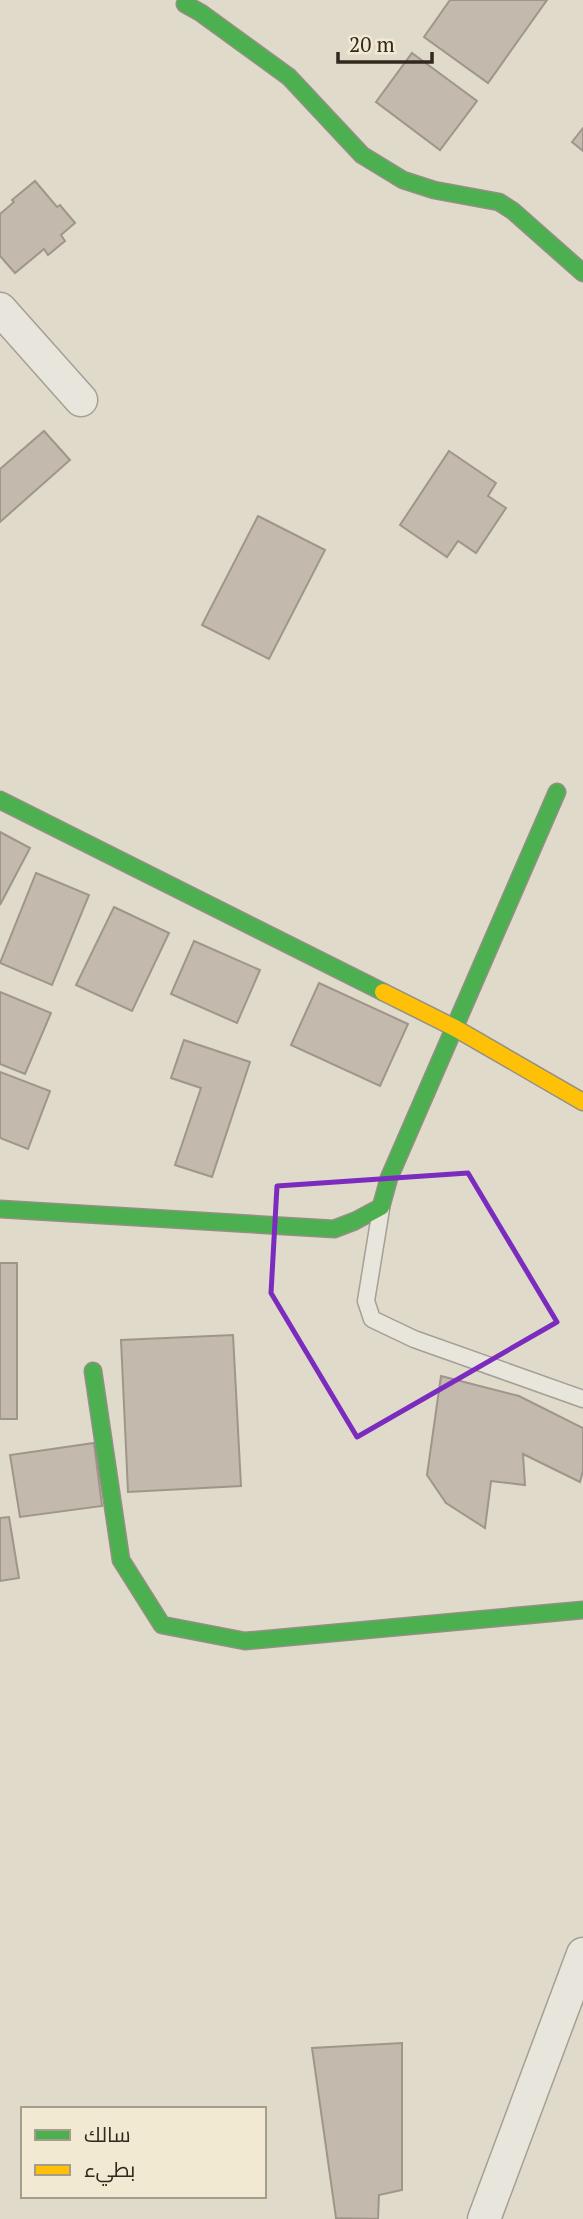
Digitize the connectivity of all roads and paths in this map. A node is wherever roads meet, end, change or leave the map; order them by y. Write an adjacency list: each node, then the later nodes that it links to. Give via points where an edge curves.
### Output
1 (184, 1): 2 (street, via 289,77 362,155 403,180 499,202)
2 (583, 273)
3 (0, 309): 4 (street)
4 (81, 400)
5 (557, 792): 7 (street)
6 (0, 800): 7 (street)
7 (455, 1028): 8 (street); 9 (street, via 388,1178)
8 (583, 1102)
9 (381, 1207): 10 (street, via 334,1229); 12 (lane, via 366,1301 372,1318 414,1339)
10 (0, 1209)
11 (93, 1371): 13 (street, via 121,1560 162,1625 245,1641)
12 (583, 1399)
13 (583, 1610)
14 (583, 1954): 15 (street)
15 (484, 2219)

